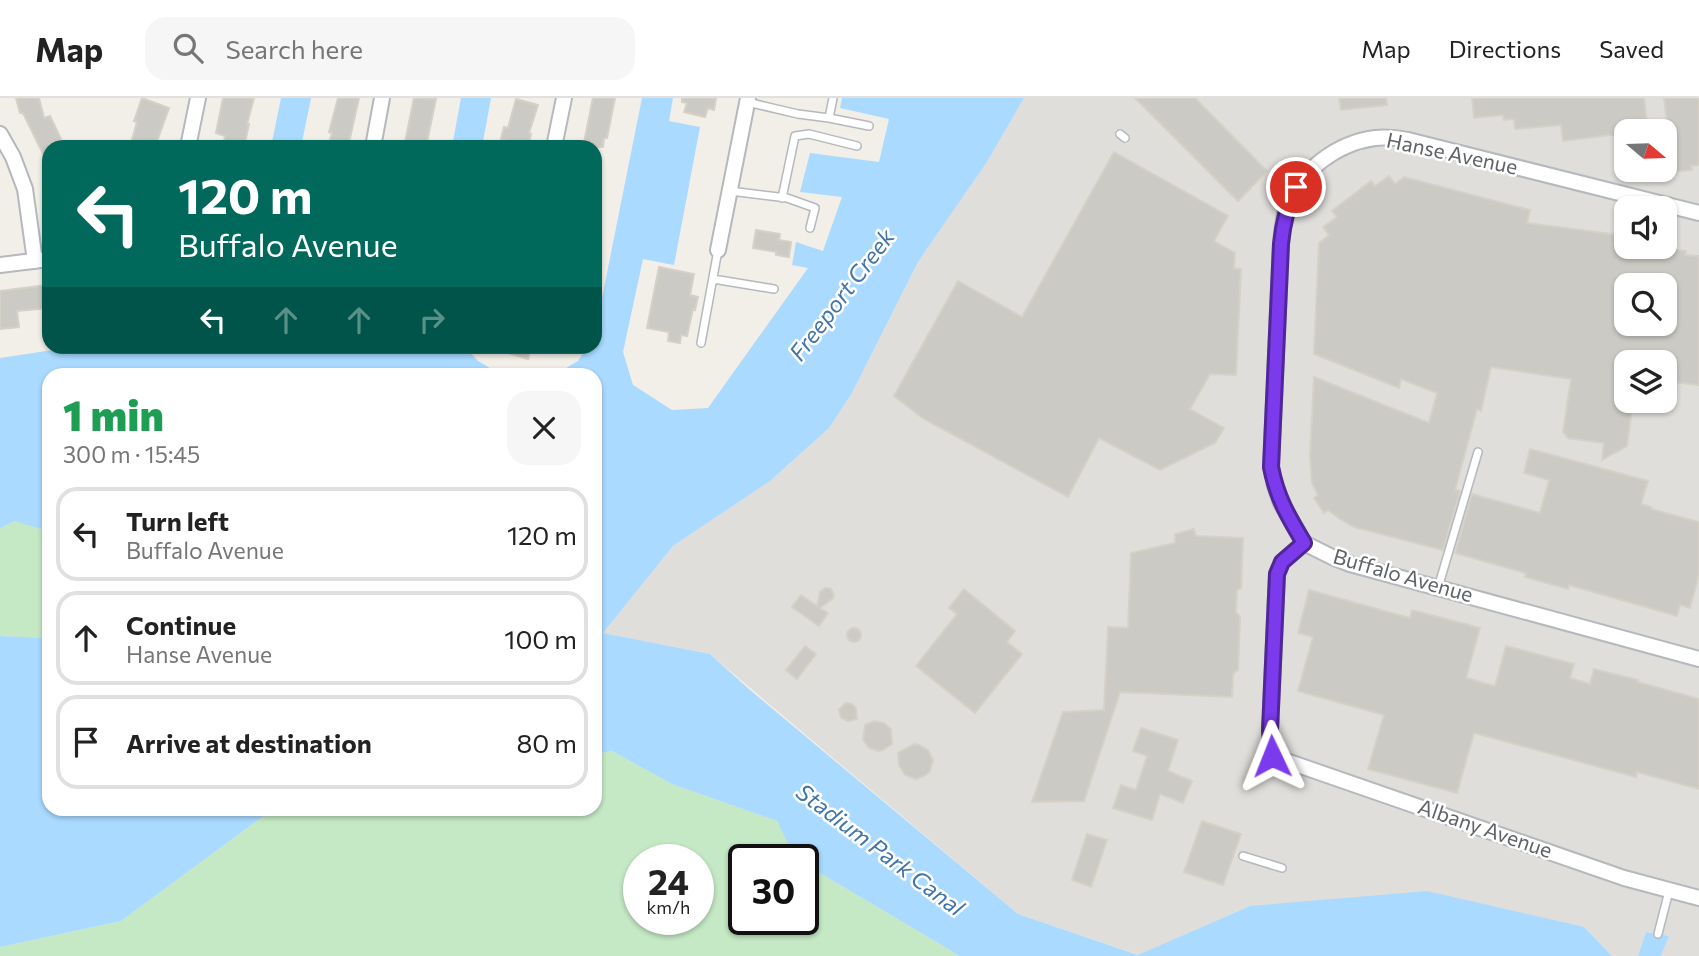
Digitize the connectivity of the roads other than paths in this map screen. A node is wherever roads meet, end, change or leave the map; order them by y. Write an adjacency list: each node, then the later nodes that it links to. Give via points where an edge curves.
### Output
1 (198, 98): 9 (street)
2 (382, 98): 10 (street)
3 (564, 98): 11 (street)
4 (833, 98): 6 (lane)
5 (748, 100): 6 (lane); 13 (street)
6 (829, 118): 7 (lane)
7 (869, 126)
8 (0, 134): 18 (street, via 25,189)
9 (189, 140)
10 (374, 140)
11 (555, 140)
12 (857, 146): 14 (lane, via 809,134 795,136)
13 (730, 191): 14 (lane); 17 (street)
14 (782, 198): 16 (lane, via 814,208)
15 (1699, 213): 24 (street, Hanse Avenue, via 1408,140 1361,141 1334,152 1311,169 1296,187 1284,218 1271,467 1281,503)
16 (810, 228)
17 (718, 250): 20 (lane)
18 (42, 260): 19 (street)
19 (0, 265)
20 (713, 279): 21 (lane); 22 (lane)
21 (774, 289)
22 (701, 343)
23 (1478, 452): 25 (lane)
24 (1304, 543): 25 (street, Buffalo Avenue, via 1350,564); 29 (street, Albany Avenue, via 1282,562 1277,574 1272,756)
25 (1438, 588): 26 (street, Buffalo Avenue)
26 (1699, 659)
27 (1243, 856): 28 (lane)
28 (1282, 868)
29 (1669, 890): 30 (street, Albany Avenue); 31 (lane)
30 (1699, 898)
31 (1658, 934)

